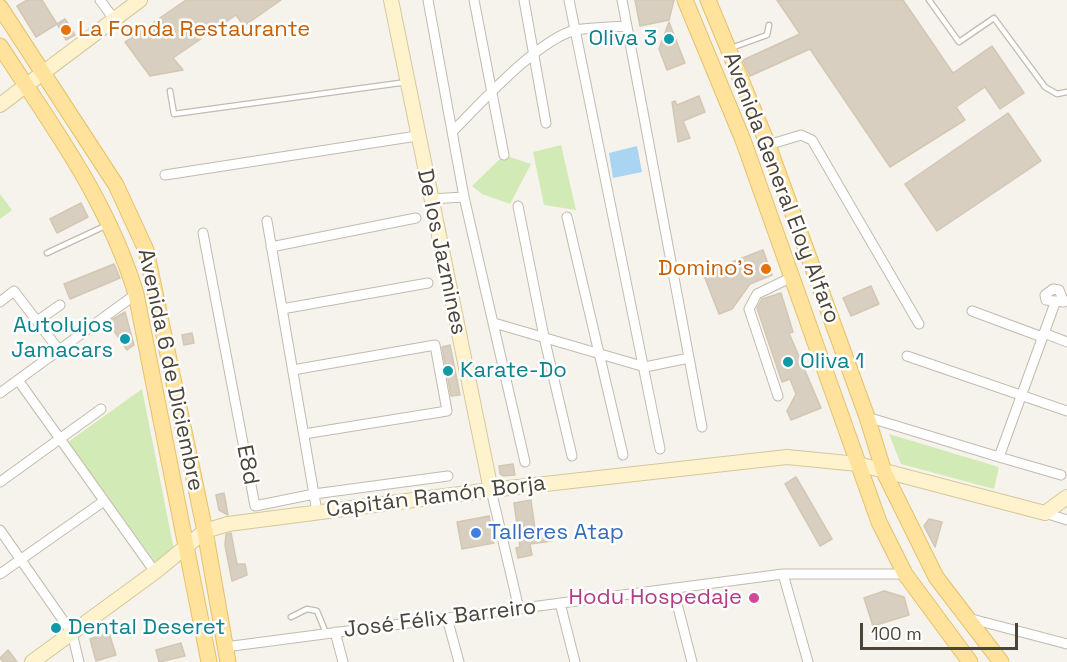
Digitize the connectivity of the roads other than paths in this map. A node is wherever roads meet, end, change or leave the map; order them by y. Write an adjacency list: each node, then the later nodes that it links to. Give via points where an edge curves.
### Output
1 (100, 0): 13 (street)
2 (140, 0): 13 (street)
3 (391, 0): 21 (street, De los Jazmines)
4 (428, 0): 28 (street)
5 (474, 0): 23 (street)
6 (524, 0): 19 (street)
7 (569, 0): 16 (street)
8 (622, 0): 15 (street)
9 (685, 0): 43 (main road, Avenida General Eloy Alfaro, via 743,140)
10 (708, 0): 18 (main road, Avenida General Eloy Alfaro)
11 (929, 0): 25 (lane, via 958,42 994,18 1045,87 1058,94)
12 (0, 7): 20 (main road, Avenida 6 de Diciembre)
13 (114, 19): 20 (street)
14 (769, 25): 18 (lane, via 767,35)
15 (626, 26): 16 (street); 60 (street)
16 (575, 30): 19 (street); 61 (street)
17 (0, 46): 22 (main road, Avenida 6 de Diciembre)
18 (729, 49): 30 (main road, Avenida General Eloy Alfaro)
19 (533, 55): 23 (street); 27 (street)
20 (43, 70): 22 (street); 91 (main road, Avenida 6 de Diciembre, via 116,185 146,250)
21 (408, 82): 24 (lane, via 174,114); 29 (street, De los Jazmines)
22 (26, 86): 26 (street); 39 (main road, Avenida 6 de Diciembre)
23 (493, 90): 28 (street); 31 (street)
24 (170, 91)
25 (1067, 92)
26 (0, 105)
27 (546, 123)
28 (452, 132): 33 (street)
29 (417, 136): 32 (street); 34 (street, De los Jazmines)
30 (768, 145): 53 (street, via 801,135 812,140); 69 (main road, Avenida General Eloy Alfaro)
31 (504, 154)
32 (165, 175)
33 (464, 197): 34 (street); 52 (street)
34 (430, 200): 83 (street, De los Jazmines)
35 (518, 206): 55 (street)
36 (567, 217): 58 (street)
37 (416, 218): 41 (street)
38 (267, 221): 41 (street)
39 (111, 224): 42 (lane); 45 (main road, Avenida 6 de Diciembre)
40 (203, 233): 84 (street, E8d, via 255,506)
41 (271, 247): 49 (street)
42 (47, 253)
43 (792, 277): 66 (street, via 757,294 749,309); 78 (main road, Avenida General Eloy Alfaro)
44 (428, 283): 49 (street)
45 (136, 294): 57 (street); 92 (main road, Avenida 6 de Diciembre)
46 (0, 302): 51 (street, via 15,291)
47 (1055, 303): 54 (street)
48 (60, 305): 51 (street)
49 (282, 309): 62 (street)
50 (972, 311): 54 (street)
51 (37, 321): 57 (street)
52 (494, 323): 55 (street); 77 (street)
53 (919, 324)
54 (1043, 335): 56 (street); 65 (street)
55 (544, 337): 58 (street); 75 (street)
56 (1067, 342)
57 (59, 350): 63 (street)
58 (598, 354): 61 (street); 74 (street)
59 (908, 356): 65 (street)
60 (689, 358): 61 (street); 70 (street)
61 (645, 367): 73 (street)
62 (292, 370): 71 (street); 71 (street, via 435,345 447,411)
63 (18, 380): 64 (street); 72 (street)
64 (0, 393)
65 (1022, 394): 68 (street); 76 (street)
66 (778, 396)
67 (101, 409): 72 (street)
68 (1067, 411)
69 (867, 417): 76 (street); 79 (main road, Avenida General Eloy Alfaro)
70 (702, 427)
71 (304, 434): 84 (street)
72 (62, 439): 82 (street); 86 (street)
73 (660, 449)
74 (623, 455)
75 (572, 456)
76 (999, 457): 80 (street)
77 (525, 462)
78 (858, 464): 79 (street, Capitán Ramón Borja); 83 (street, Capitán Ramón Borja, via 787,457); 97 (main road, Avenida General Eloy Alfaro, via 879,522)
79 (884, 472): 88 (street, Capitán Ramón Borja); 102 (main road, Avenida General Eloy Alfaro, via 936,577)
80 (1060, 475)
81 (448, 476): 84 (street, E8d)
82 (0, 482)
83 (491, 490): 87 (street, Capitán Ramón Borja); 100 (street, De los Jazmines)
84 (314, 494): 87 (street)
85 (1067, 496): 88 (street)
86 (105, 501): 93 (street); 94 (street)
87 (317, 512): 91 (street, Capitán Ramón Borja, via 228,524)
88 (1045, 513): 89 (street)
89 (1067, 520)
90 (0, 530): 93 (street)
91 (205, 531): 92 (street, Capitán Ramón Borja); 107 (main road, Avenida 6 de Diciembre)
92 (186, 547): 94 (street, Capitán Ramón Borja); 110 (main road, Avenida 6 de Diciembre)
93 (22, 560): 95 (street); 104 (street)
94 (155, 572): 104 (street, Capitán Ramón Borja)
95 (0, 574)
96 (783, 574): 97 (street, José Félix Barreiro); 98 (street, José Félix Barreiro); 115 (street)
97 (905, 574): 116 (main road, Avenida General Eloy Alfaro)
98 (672, 588): 99 (street, José Félix Barreiro); 114 (street)
99 (560, 603): 100 (street, José Félix Barreiro); 113 (street)
100 (519, 609): 103 (street, José Félix Barreiro)
101 (291, 617): 105 (lane, via 307,609 317,611)
102 (964, 617): 106 (street); 117 (main road, Avenida General Eloy Alfaro)
103 (447, 618): 105 (street, José Félix Barreiro); 112 (street)
104 (72, 633): 108 (street, Capitán Ramón Borja); 109 (street)
105 (330, 633): 107 (street, José Félix Barreiro); 111 (street)
106 (1067, 644)
107 (227, 654)
108 (32, 662)
109 (79, 662)
110 (209, 662)
111 (342, 662)
112 (459, 662)
113 (575, 662)
114 (692, 662)
115 (808, 662)
116 (970, 662)
117 (1001, 662)

